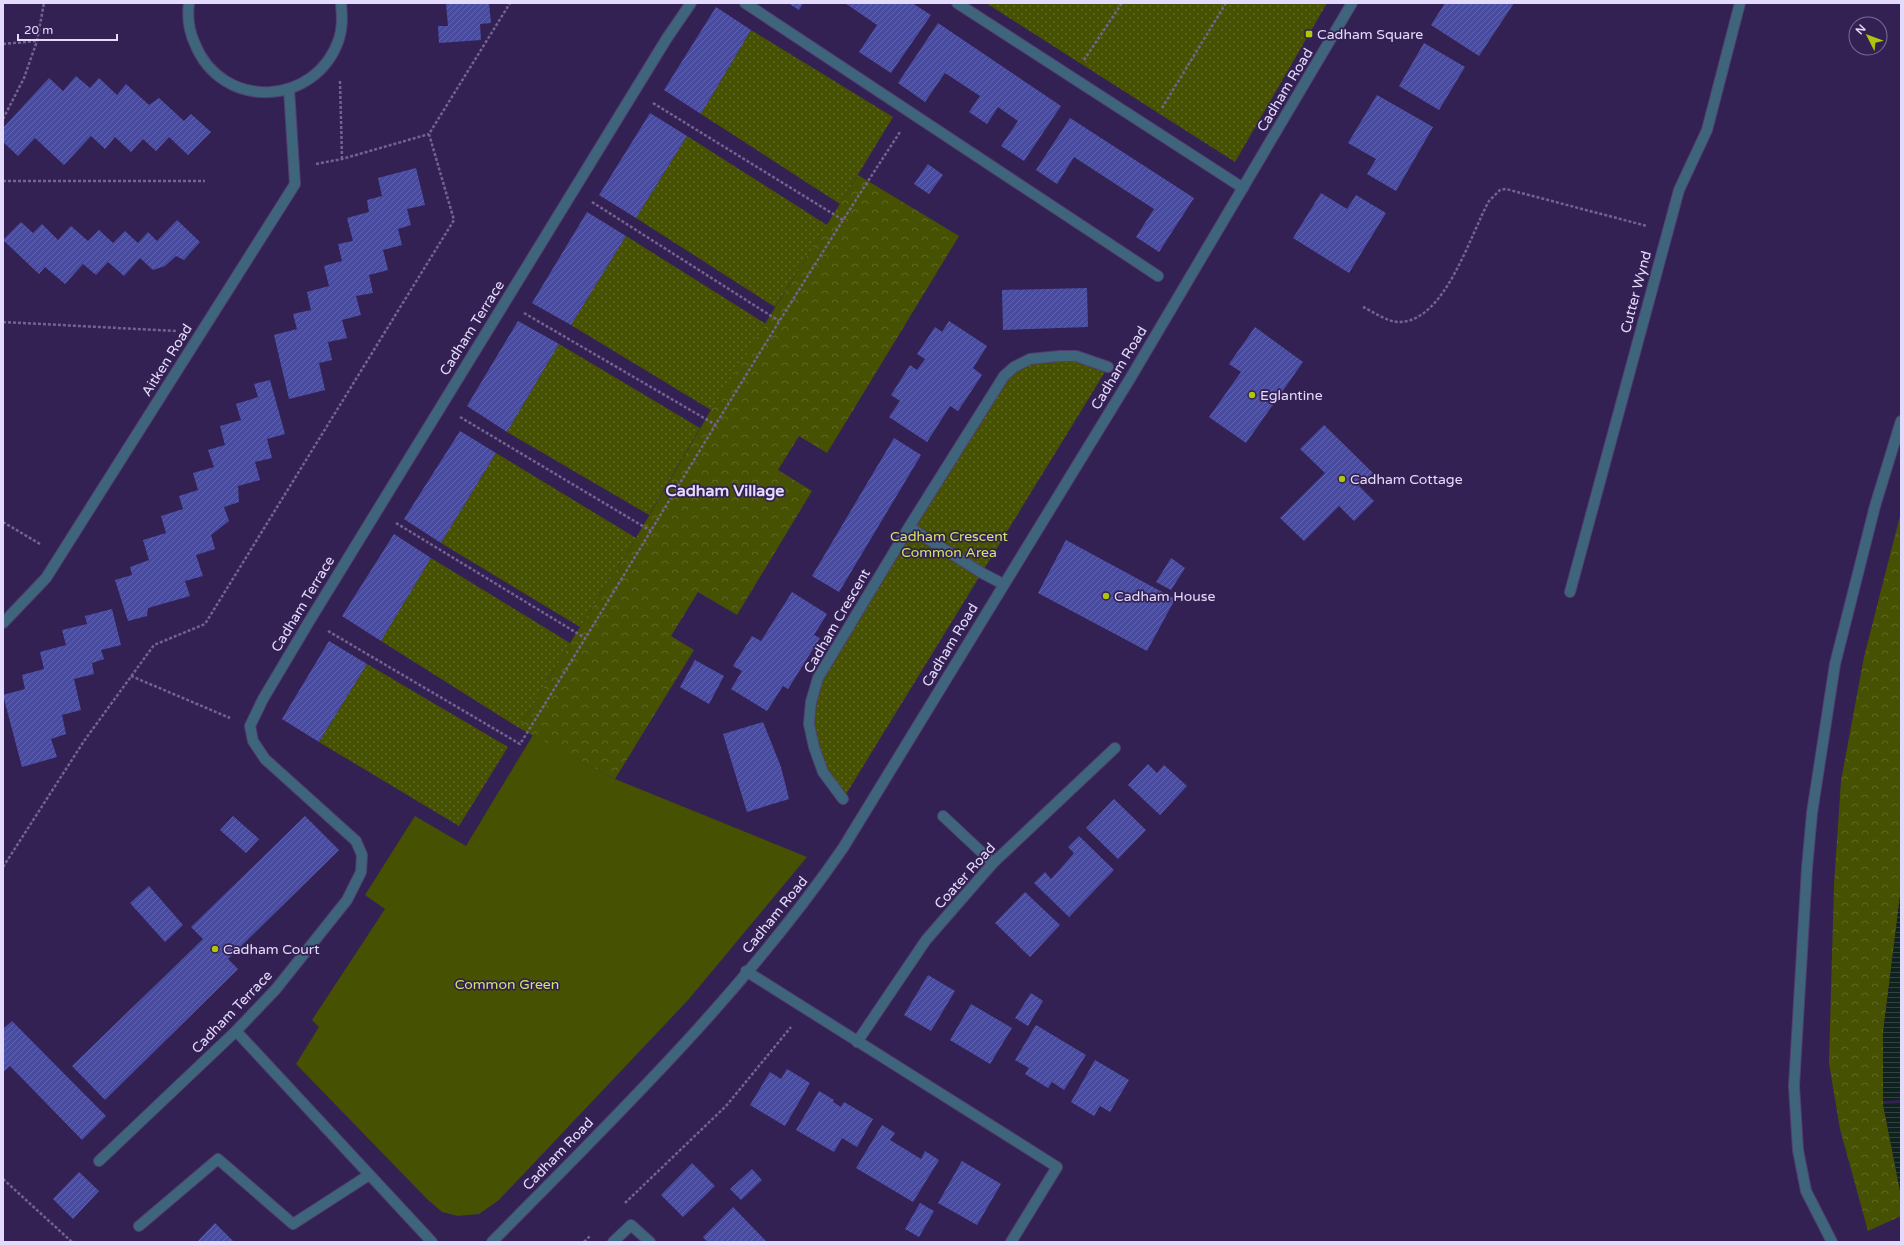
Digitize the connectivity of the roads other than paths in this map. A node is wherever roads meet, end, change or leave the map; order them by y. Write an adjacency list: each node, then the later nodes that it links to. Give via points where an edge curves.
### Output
1 (189, 3): 8 (street, via 190,33 199,56 214,73 232,85 248,91 268,93)
2 (341, 3): 8 (street, via 342,21 332,55 320,70 301,84)
3 (691, 3): 22 (street, Cadham Terrace, via 634,91 310,620 250,726 253,741 265,759 356,841 362,855 361,872 347,900 276,989)
4 (745, 3): 10 (street)
5 (957, 3): 9 (street)
6 (1352, 3): 9 (street, Cadham Road)
7 (1740, 3): 15 (street, Cutter Wynd, via 1707,130 1679,190 1667,231)
8 (289, 89): 16 (street, Aitken Road, via 295,184 46,578)
9 (1243, 188): 14 (street, Cadham Road, via 1131,377)
10 (1158, 276)
11 (1108, 368): 13 (street, Cadham Crescent, via 1076,356 1030,359 1014,367 1004,376)
12 (1901, 421): 32 (street, via 1875,506 1835,664 1812,812 1807,868 1794,1086 1798,1150 1806,1191)
13 (909, 527): 14 (street); 18 (street, Cadham Crescent, via 818,678 810,702 809,724 814,747 823,772)
14 (1003, 584): 21 (street, Cadham Road, via 843,848 816,886)
15 (1570, 592)
16 (3, 623)
17 (1115, 748): 20 (street, Coater Road)
18 (844, 799)
19 (943, 816): 20 (street)
20 (994, 864): 23 (street, Coater Road, via 926,940)
21 (746, 971): 23 (street); 28 (street, Cadham Road, via 652,1078)
22 (236, 1031): 24 (street, Cadham Terrace); 25 (street)
23 (857, 1042): 31 (street, via 1057,1167)
24 (99, 1160)
25 (369, 1175): 26 (street, via 293,1224 218,1158); 27 (street)
26 (139, 1226)
27 (432, 1242)
28 (492, 1242)
29 (613, 1242): 30 (street, via 631,1225)
30 (650, 1242)
31 (1012, 1242)
32 (1832, 1242)

